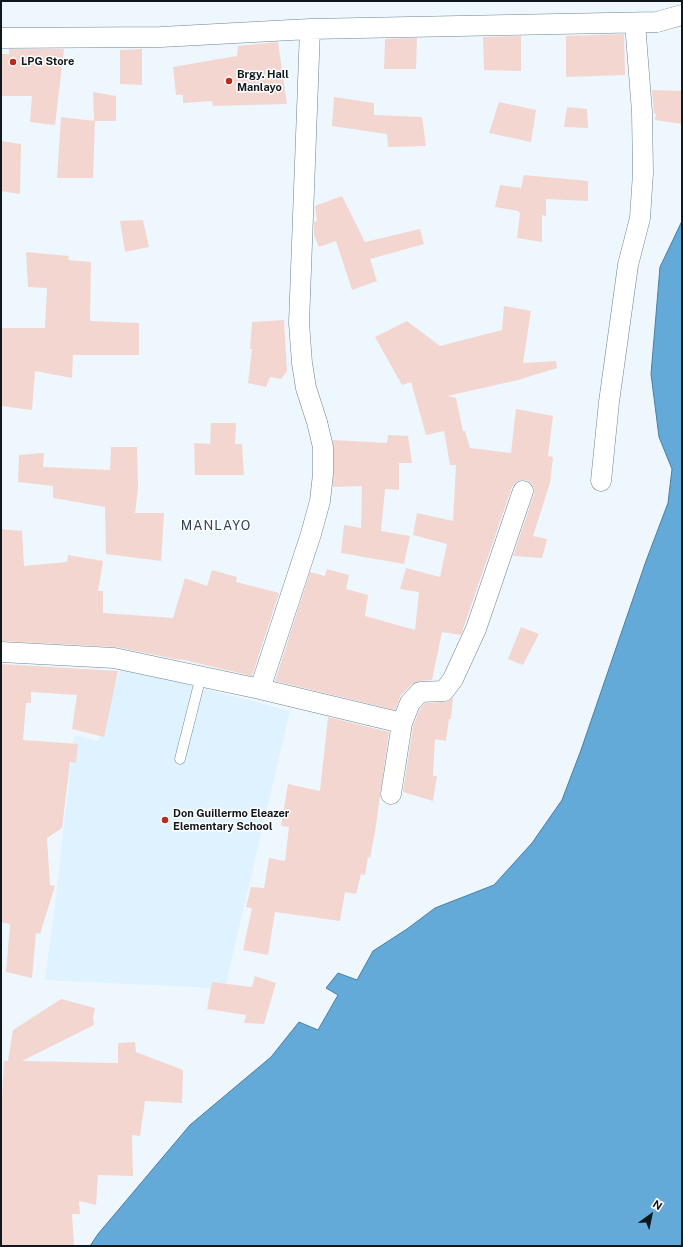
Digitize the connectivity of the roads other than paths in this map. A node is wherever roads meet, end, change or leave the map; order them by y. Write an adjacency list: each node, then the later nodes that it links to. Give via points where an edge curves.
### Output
1 (682, 15): 2 (street, via 657,22)
2 (635, 23): 3 (street); 5 (street, via 642,112 643,173 640,218 628,264)
3 (310, 29): 4 (street, via 161,37); 9 (street, via 299,323 306,388 323,447 323,474 320,501 311,534)
4 (1, 38)
5 (601, 481)
6 (523, 491): 10 (street, via 476,628 453,679 444,691 420,692 414,696)
7 (1, 652): 8 (street, via 114,658)
8 (201, 676): 9 (street); 11 (lane)
9 (260, 689): 10 (street)
10 (402, 722): 12 (street)
11 (180, 759)
12 (391, 794)

